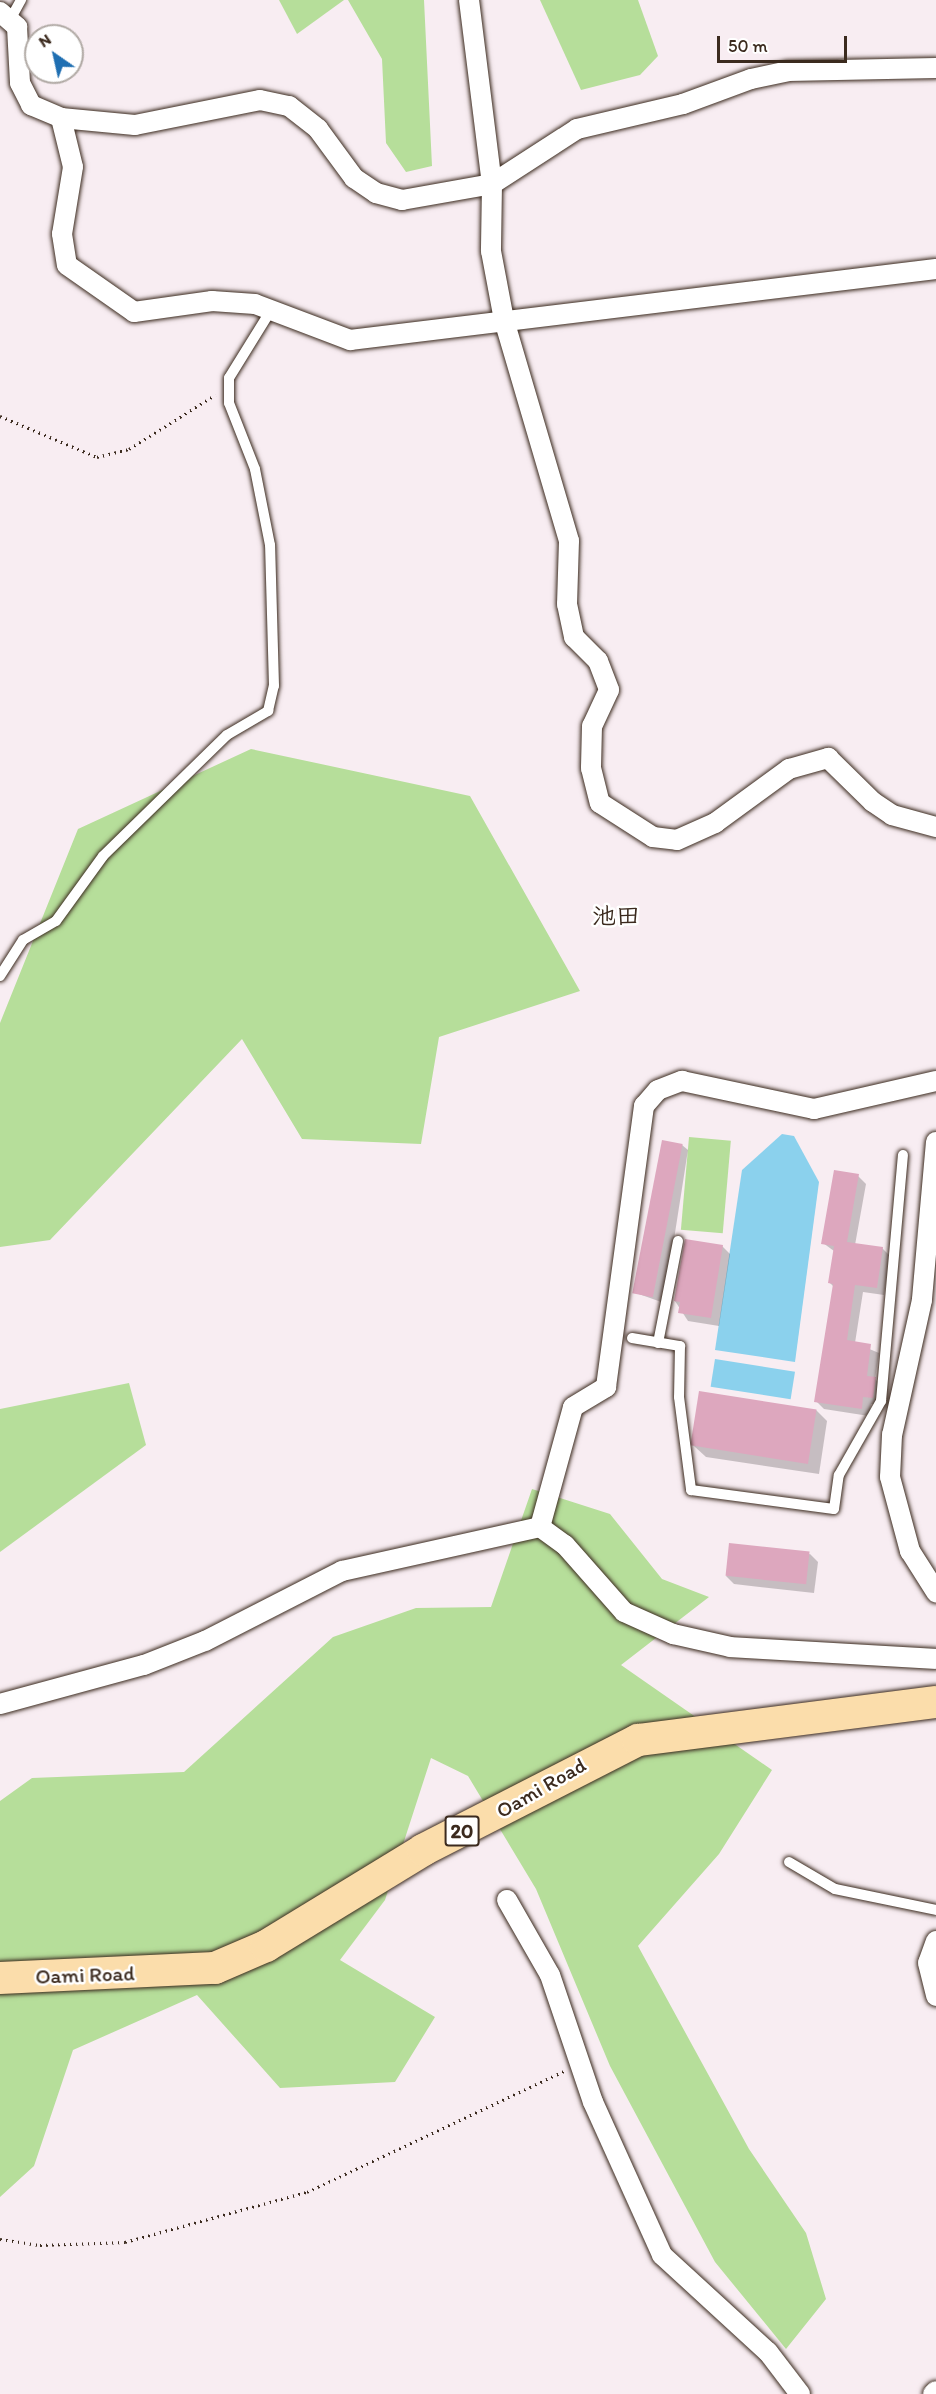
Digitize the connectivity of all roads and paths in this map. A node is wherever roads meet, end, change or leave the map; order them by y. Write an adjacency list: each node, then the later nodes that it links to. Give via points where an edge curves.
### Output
1 (21, 0): 3 (lane)
2 (469, 0): 6 (street, via 478,44)
3 (5, 15): 5 (street, via 21,41 23,95 31,105)
4 (936, 68): 6 (street, via 788,71 751,79 682,104 577,129)
5 (61, 118): 6 (street, via 135,125 260,100 289,106 318,129 354,178 376,193 402,200); 8 (street, via 73,167 62,234 68,265 134,312 212,301 255,304)
6 (492, 184): 9 (street, via 490,251)
7 (936, 269): 9 (street)
8 (270, 312): 9 (street, via 350,340); 10 (lane)
9 (504, 320): 12 (street, via 569,540 567,604 574,637 598,660 609,690 592,726 591,768 600,803 653,837 677,840 715,823 789,769 828,758 892,815)
10 (229, 386): 11 (path, via 129,449 97,458); 13 (lane, via 229,403 255,469 270,545 274,686 268,711 227,735 103,856 56,921 23,940)
11 (0, 416)
12 (936, 827)
13 (0, 976)
14 (935, 1087): 22 (street, via 900,1086 814,1109 682,1082 658,1090 644,1106 606,1387 573,1407)
15 (936, 1142): 21 (street, via 922,1300)
16 (903, 1155): 20 (lane)
17 (678, 1241): 19 (lane)
18 (632, 1338): 19 (lane)
19 (658, 1343): 20 (lane, via 680,1346 679,1397 691,1490 834,1509 839,1475 881,1401)
20 (884, 1365): 21 (lane)
21 (904, 1369): 23 (street, via 890,1477 910,1551)
22 (540, 1527): 24 (street, via 565,1545 624,1612 673,1634 730,1647); 26 (street, via 390,1556 342,1571 205,1641 144,1665)
23 (936, 1592)
24 (936, 1659)
25 (936, 1702): 31 (main road, Oami Road / 20, via 638,1740 575,1768 510,1808 423,1850 266,1946 215,1968)
26 (0, 1704)
27 (789, 1862): 29 (lane, via 835,1889)
28 (507, 1899): 33 (street, via 550,1975)
29 (936, 1910)
30 (936, 1941): 32 (street, via 928,1963)
31 (0, 1978)
32 (936, 1996)
33 (579, 2062): 34 (path, via 307,2192 125,2242 40,2245); 35 (street, via 628,2187 662,2255 768,2352)
34 (0, 2239)
35 (800, 2394)

